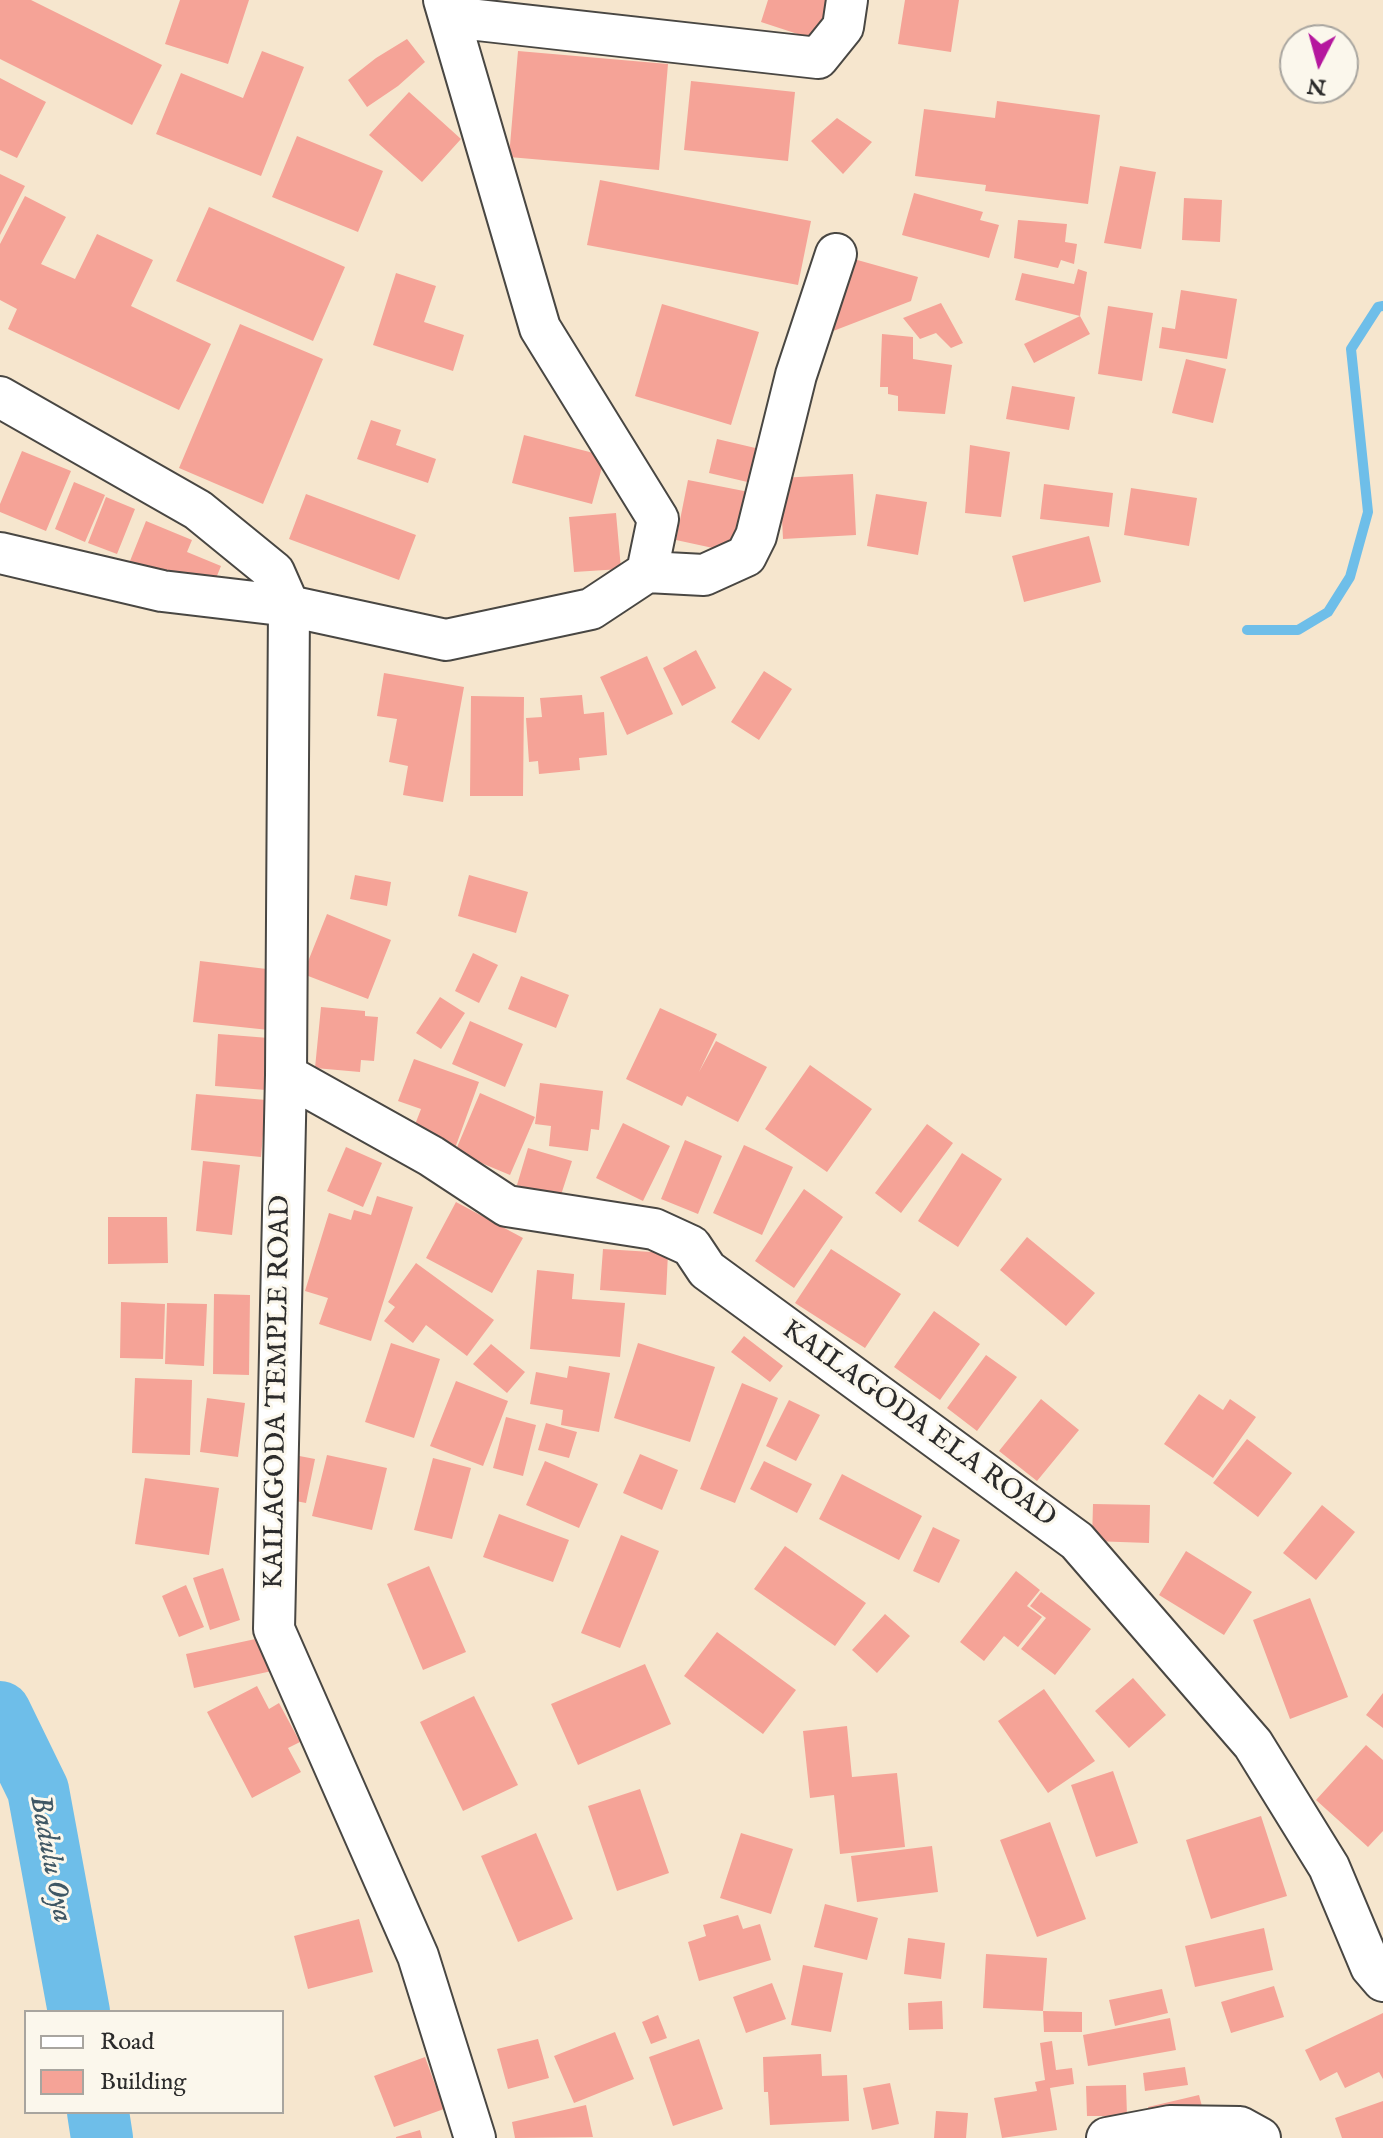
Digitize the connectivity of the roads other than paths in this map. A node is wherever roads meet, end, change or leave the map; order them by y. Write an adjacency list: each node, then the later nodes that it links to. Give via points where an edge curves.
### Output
1 (847, 0): 2 (street, via 843,27 818,58)
2 (447, 8): 6 (street, via 540,328 658,519)
3 (836, 254): 6 (street, via 746,556 704,575)
4 (0, 397): 7 (street, via 198,510 274,572)
5 (0, 553): 7 (street, via 162,591)
6 (647, 572): 7 (street, via 591,609 446,640)
7 (289, 606): 8 (street, KAILAGODA TEMPLE ROAD)
8 (286, 1075): 9 (street, KAILAGODA ELA ROAD, via 431,1156 507,1206 654,1229 691,1246 707,1270 1077,1541 1253,1744 1329,1867 1371,1967); 10 (street, KAILAGODA TEMPLE ROAD, via 274,1629 418,1956)
9 (1383, 1981)
10 (475, 2138)
11 (1107, 2138): 12 (street, via 1170,2126 1240,2127)
12 (1260, 2138)

